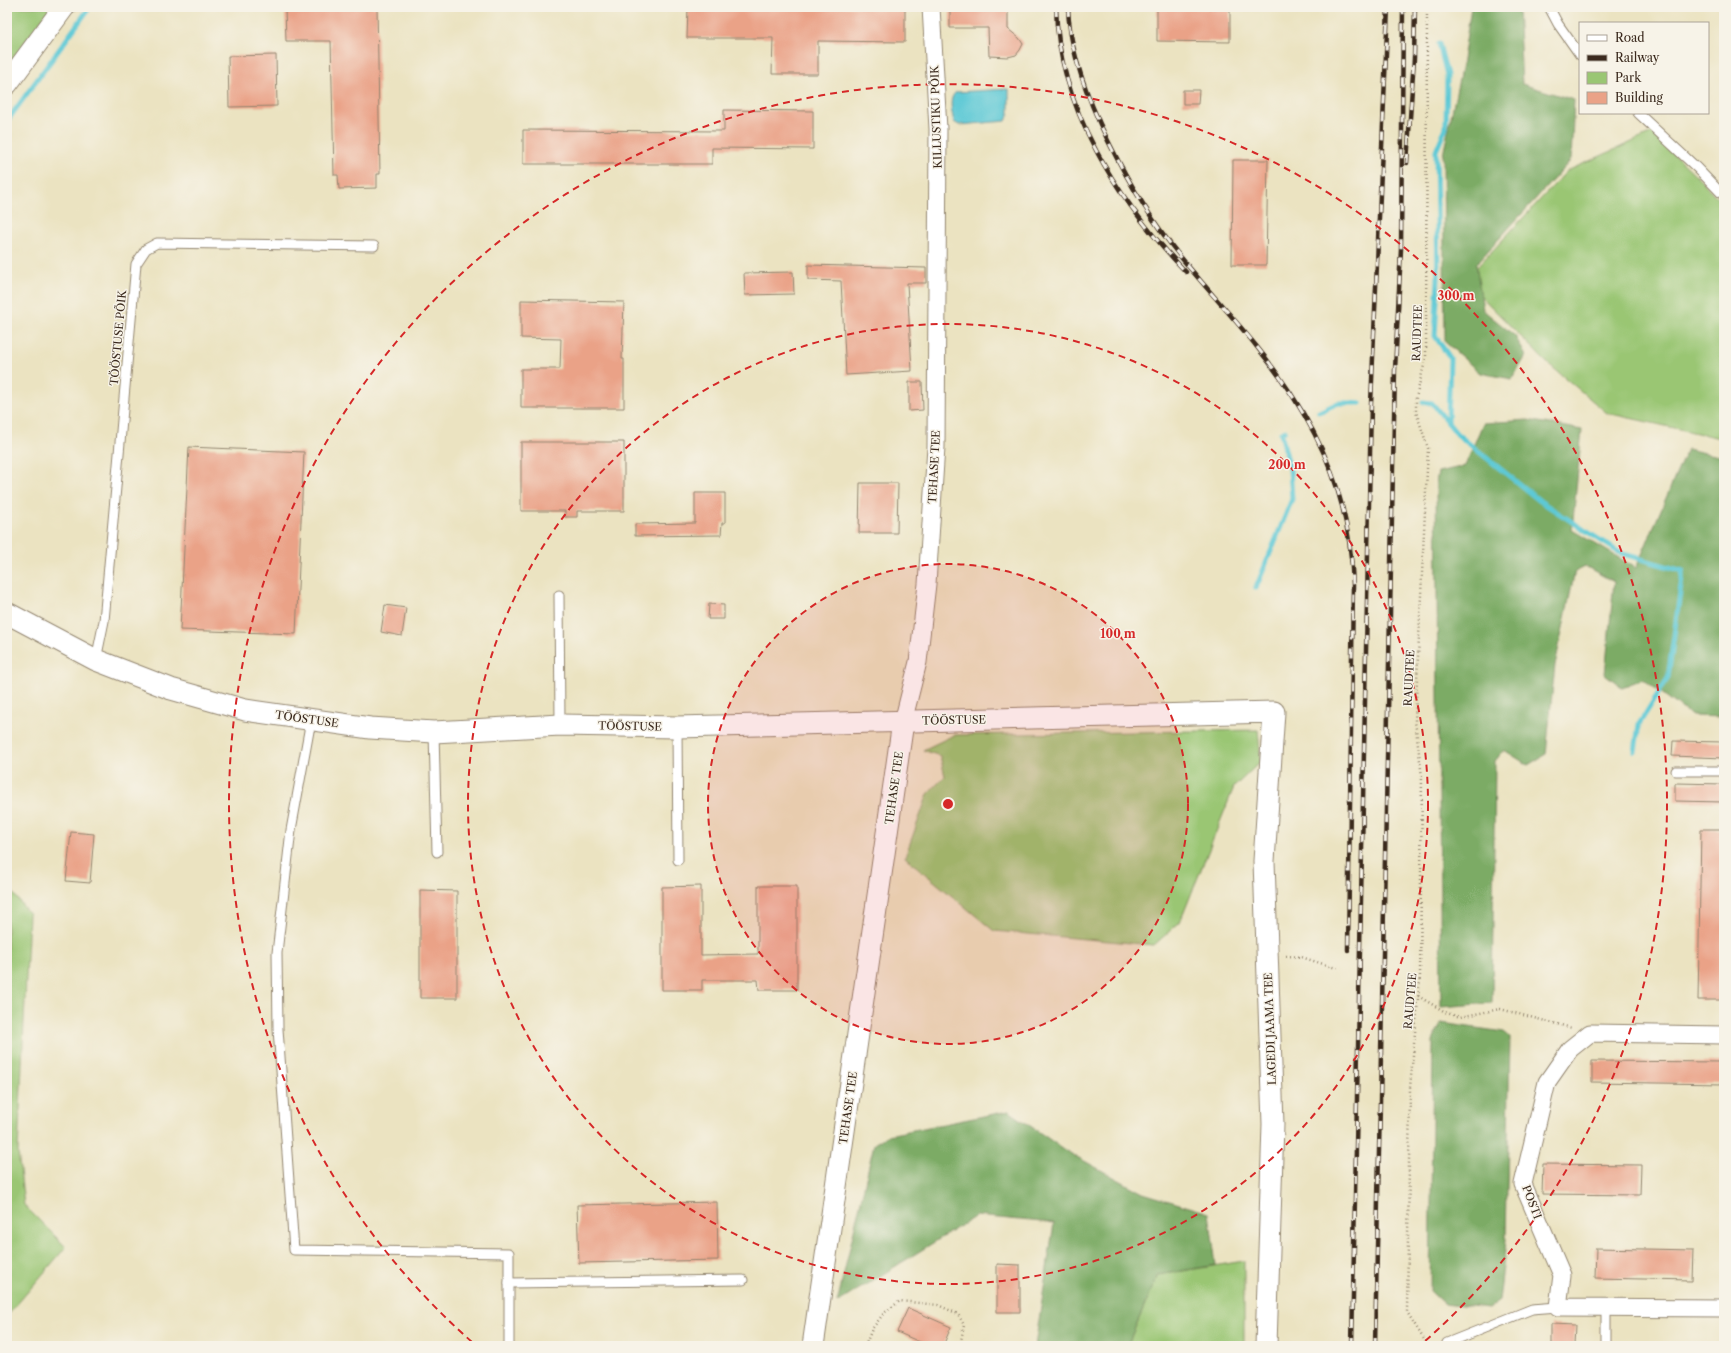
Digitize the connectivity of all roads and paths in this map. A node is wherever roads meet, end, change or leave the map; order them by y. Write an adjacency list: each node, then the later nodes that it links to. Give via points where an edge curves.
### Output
1 (64, 7): 6 (street)
2 (931, 7): 9 (street, KILLUSTIKU PÕIK, via 938,129)
3 (1427, 7): 26 (path, RAUDTEE, via 1426,357 1416,398 1416,412 1428,448 1415,721 1422,777)
4 (1549, 7): 5 (lane)
5 (1579, 54)
6 (7, 84)
7 (1639, 114): 8 (lane)
8 (1724, 196)
9 (936, 227): 16 (street, TEHASE TEE, via 936,447 928,576 918,662)
10 (374, 246): 13 (lane, TÖÖSTUSE PÕIK, via 157,243 146,249 136,264 104,621)
11 (559, 595): 17 (lane)
12 (7, 614): 13 (street, TÖÖSTUSE)
13 (96, 660): 15 (street, TÖÖSTUSE, via 171,690 245,710)
14 (1274, 712): 16 (street, TÖÖSTUSE); 24 (street, LAGEDI JAAMA TEE, via 1264,861)
15 (311, 720): 19 (street, TÖÖSTUSE, via 370,728); 30 (lane, via 291,830 277,953 278,1029 294,1250 509,1253)
16 (904, 722): 18 (street, TÖÖSTUSE); 35 (street, TEHASE TEE)
17 (560, 726): 18 (street, TÖÖSTUSE); 19 (street, TÖÖSTUSE)
18 (677, 727): 23 (lane)
19 (434, 732): 22 (lane)
20 (1676, 770): 21 (lane)
21 (1724, 771)
22 (437, 852)
23 (678, 860)
24 (1267, 954): 25 (path, via 1301,957); 38 (street, LAGEDI JAAMA TEE, via 1273,1124)
25 (1339, 969)
26 (1418, 996): 27 (path, via 1447,1013 1460,1017 1500,1009); 39 (path, RAUDTEE, via 1410,1088 1407,1312)
27 (1590, 1033): 28 (street); 31 (street, POSTI, via 1570,1050 1547,1082 1523,1184 1562,1275)
28 (1724, 1035)
29 (743, 1280): 30 (lane)
30 (509, 1283): 34 (lane)
31 (1558, 1307): 32 (street); 40 (lane, via 1532,1309 1447,1343)
32 (1606, 1307): 33 (street); 41 (lane)
33 (1724, 1308)
34 (510, 1346)
35 (813, 1346)
36 (865, 1346): 37 (path, via 872,1329 884,1313 900,1301 938,1305 958,1314 964,1325)
37 (960, 1346)
38 (1266, 1346)
39 (1428, 1346)
40 (1446, 1346)
41 (1606, 1346)

